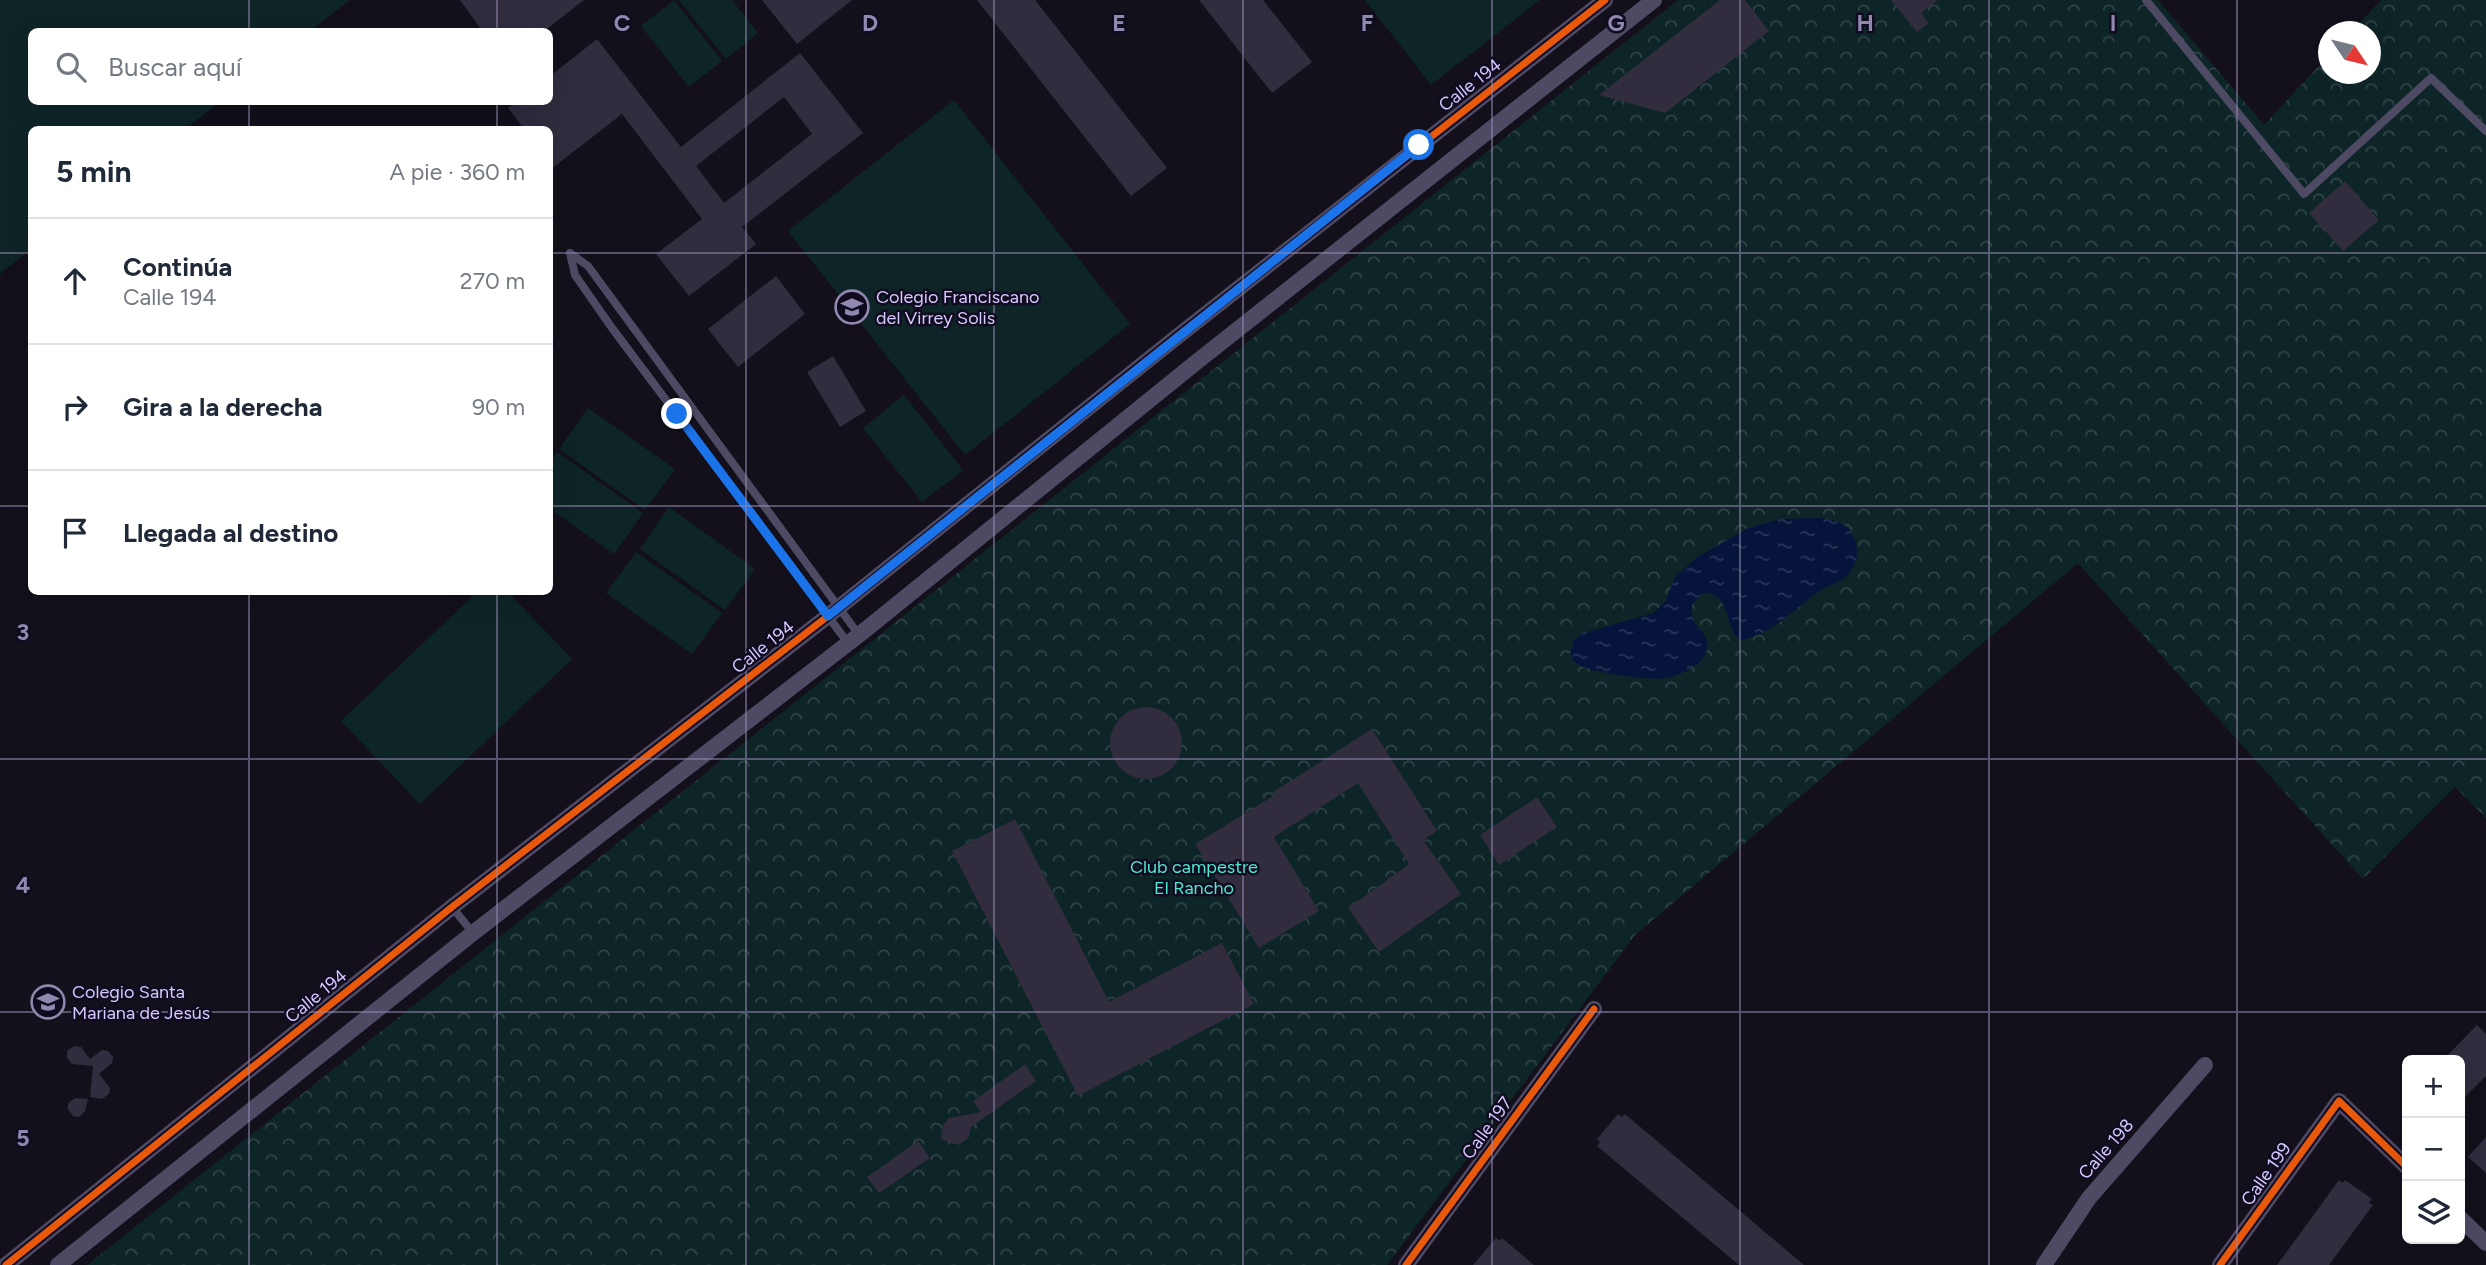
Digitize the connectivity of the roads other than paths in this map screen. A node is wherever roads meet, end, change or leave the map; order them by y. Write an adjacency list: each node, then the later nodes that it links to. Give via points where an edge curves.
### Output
1 (1605, 0): 5 (street, Calle 194)
2 (1654, 0): 6 (street)
3 (2146, 0): 4 (lane, via 2304,194 2431,78)
4 (2486, 131)
5 (833, 612): 5 (lane, via 588,266 570,253 575,275 612,328); 6 (lane); 6 (lane); 7 (street, Calle 194)
6 (854, 639): 8 (street)
7 (452, 907): 8 (lane); 14 (street, Calle 194)
8 (473, 933): 15 (street)
9 (1594, 1009): 16 (street, Calle 197)
10 (2205, 1065): 17 (street, Calle 198, via 2089,1198)
11 (2402, 1162): 18 (street, Calle 199, via 2339,1101)
12 (2465, 1223): 13 (street)
13 (2486, 1243)
14 (6, 1265)
15 (58, 1265)
16 (1405, 1265)
17 (2044, 1265)
18 (2220, 1265)

